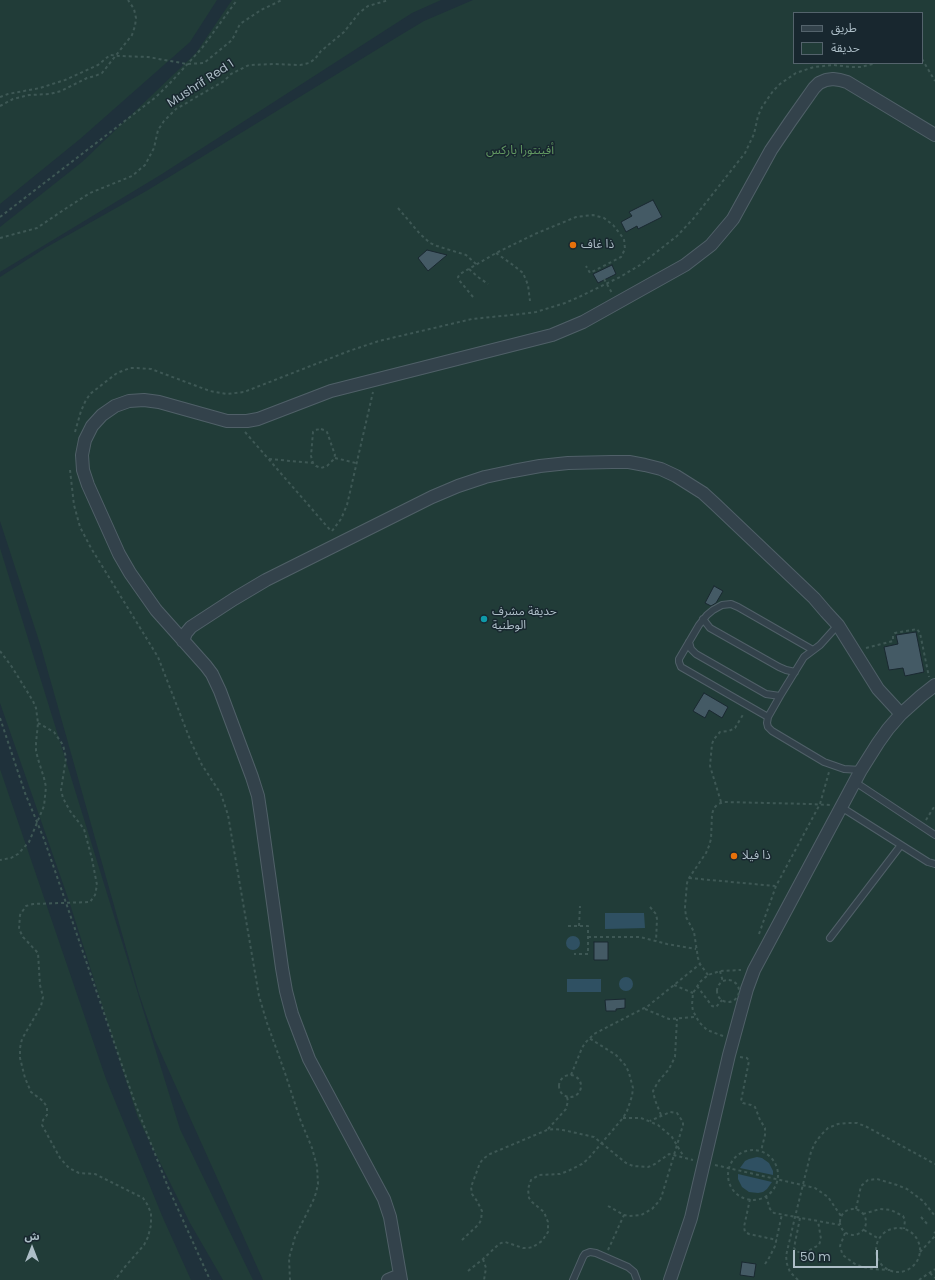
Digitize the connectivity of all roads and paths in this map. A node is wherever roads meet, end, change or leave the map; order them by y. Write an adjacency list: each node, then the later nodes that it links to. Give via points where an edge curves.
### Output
1 (128, 0): 5 (path, via 134,9 135,26 132,35)
2 (236, 0): 7 (path, via 216,30)
3 (282, 0): 7 (path, via 240,24 232,40 204,63)
4 (389, 0): 15 (path, Mushrif Red 1, via 368,6 359,13 344,32 309,63 249,65 231,74 224,81 176,109 164,121 158,130 154,148 146,165 132,176 90,193 38,228)
5 (115, 55): 7 (path, via 148,57); 10 (path, via 110,55 98,65 65,80); 11 (path, via 102,73 61,91 29,95)
6 (923, 61): 9 (path)
7 (187, 64): 14 (path, via 156,97)
8 (873, 64): 21 (path, via 861,68 833,65 814,67 796,73 780,84 762,107 745,153 693,219 659,251)
9 (935, 81)
10 (0, 97)
11 (0, 106)
12 (935, 135): 25 (street, via 847,82 833,79 819,83 768,156 733,219 711,245 694,258)
13 (398, 208): 17 (path, via 430,243 466,255)
14 (0, 217)
15 (0, 238)
16 (496, 253): 17 (path); 18 (path, via 576,217 593,215 604,218 621,233 625,245 624,253 599,270 590,273); 24 (path, via 523,273)
17 (477, 264): 19 (path)
18 (586, 266)
19 (469, 269): 22 (path); 23 (path, via 458,278)
20 (604, 279): 21 (path)
21 (606, 283): 25 (path); 28 (path, via 565,303 536,312 472,319 379,341 244,392 227,394 210,391 151,369 123,370 97,388 88,398 81,411)
22 (488, 284)
23 (473, 297)
24 (530, 301)
25 (617, 303): 26 (street, via 583,322 552,335)
26 (376, 379): 27 (street, via 331,391 258,418); 32 (path)
27 (236, 422): 30 (path); 36 (street, via 159,402 129,401 115,406 102,415 92,426 85,440 83,470 109,534 130,574 156,610)
28 (75, 433)
29 (335, 458): 31 (path, via 324,467 318,467); 31 (path, via 327,432 323,429 316,430 313,434 311,456); 32 (path)
30 (269, 459): 31 (path); 32 (path, via 332,531 344,512)
31 (313, 463)
32 (356, 463)
33 (70, 466): 140 (path, via 74,505 80,528 158,657 191,742 221,794 228,815 259,996 317,1166 316,1193 292,1248)
34 (703, 620): 37 (lane); 38 (lane, via 712,610 722,605 735,605); 41 (lane, via 710,628 779,667)
35 (838, 625): 36 (street, via 814,598 703,493 680,478 661,469 640,464 568,463 513,471 458,486 432,497 250,589 188,630); 38 (lane); 39 (street)
36 (183, 640): 136 (street, via 217,682 252,776 262,816 282,968 292,1014 310,1059 384,1199 390,1217)
37 (689, 642): 43 (lane, via 696,654 766,694); 44 (lane, via 678,662 681,667)
38 (813, 650): 41 (lane, via 804,657)
39 (854, 650): 42 (path, via 893,641 895,633 917,629); 45 (street, via 878,689)
40 (0, 651): 48 (path, via 33,701)
41 (795, 672): 43 (lane)
42 (933, 686): 45 (street)
43 (780, 696): 46 (lane)
44 (749, 706): 46 (lane); 52 (path, via 735,728 720,732 712,744 710,766)
45 (901, 714): 50 (street)
46 (768, 717): 49 (lane, via 766,723 769,729)
47 (0, 718): 56 (path)
48 (38, 723): 56 (path, via 36,751 44,778 46,797); 64 (path, via 54,732 63,745 66,758 61,790 70,811 84,829 97,885 90,902)
49 (831, 765): 50 (lane); 53 (path)
50 (861, 770): 51 (street)
51 (855, 782): 54 (street); 57 (lane)
52 (721, 802): 53 (path); 62 (path, via 712,810 709,846)
53 (820, 804): 54 (path); 63 (path)
54 (841, 807): 59 (lane); 76 (street)
55 (934, 807): 57 (path)
56 (37, 824): 60 (path, via 30,842 24,849 11,858); 64 (path)
57 (922, 826): 58 (lane)
58 (935, 835)
59 (901, 845): 61 (lane); 70 (lane)
60 (0, 860)
61 (935, 864)
62 (689, 878): 63 (path); 73 (path, via 685,912 694,932)
63 (776, 886): 71 (path)
64 (66, 902): 138 (path, via 33,904 26,906 20,915 19,929 38,953 43,997 41,1006 22,1038 20,1058 31,1092 44,1101 47,1107 47,1115 42,1126 60,1158 69,1168 79,1173 95,1174 143,1198 151,1213 151,1225 144,1245); 139 (path, via 151,1145)
65 (580, 906): 68 (path)
66 (650, 907): 72 (path, via 657,919)
67 (568, 926): 68 (path)
68 (579, 926): 69 (path, via 588,926)
69 (588, 937): 72 (path, via 640,937); 74 (path, via 588,954)
70 (830, 938)
71 (757, 939)
72 (656, 941): 73 (path)
73 (696, 949): 75 (path)
74 (574, 954)
75 (700, 964): 78 (path); 80 (path)
76 (754, 970): 77 (path); 88 (street)
77 (720, 971): 78 (path); 79 (path)
78 (708, 975): 81 (path)
79 (723, 982): 83 (path, via 718,988); 83 (path, via 735,982 739,994 730,1002)
80 (674, 985): 82 (path); 84 (path)
81 (697, 986): 82 (path); 83 (path, via 712,1006 716,1007)
82 (693, 993): 85 (path)
83 (722, 1000)
84 (644, 1009): 86 (path, via 666,1018); 87 (path, via 599,1030)
85 (695, 1017): 86 (path); 88 (path, via 707,1030)
86 (677, 1019): 92 (path, via 675,1057 669,1070 653,1090)
87 (589, 1038): 90 (path); 93 (path, via 616,1055 630,1073 632,1096)
88 (733, 1039): 89 (street)
89 (729, 1055): 98 (path, via 748,1059 741,1101 755,1107 765,1128); 101 (street)
90 (571, 1075): 91 (path, via 559,1084 561,1092); 91 (path, via 576,1076 582,1088 576,1096)
91 (567, 1097): 95 (path, via 564,1113)
92 (661, 1115): 94 (path); 97 (path, via 673,1112 681,1118 683,1126)
93 (623, 1118): 94 (path); 96 (path)
94 (650, 1121): 97 (path, via 665,1130)
95 (547, 1130): 96 (path, via 555,1129 590,1136); 125 (path, via 483,1159 471,1187 472,1194 482,1211 481,1220)
96 (602, 1143): 99 (path, via 633,1166 648,1167 668,1154); 130 (path, via 588,1159 575,1168 560,1174 539,1175 531,1180 529,1198 544,1212 548,1222 548,1232 542,1241 528,1248 501,1243)
97 (677, 1145): 99 (path); 100 (path)
98 (761, 1151): 103 (path, via 741,1152); 104 (path, via 768,1154 777,1166)
99 (674, 1155): 100 (path); 112 (path, via 662,1195 656,1205 641,1215)
100 (684, 1157): 101 (path)
101 (704, 1162): 103 (path); 145 (street, via 691,1218)
102 (935, 1164): 105 (path, via 867,1127 857,1123 838,1124 828,1128 815,1143)
103 (729, 1168): 104 (path); 107 (path, via 732,1189)
104 (778, 1180): 105 (path); 106 (path)
105 (803, 1185): 113 (path, via 824,1193); 115 (path)
106 (766, 1196): 107 (path, via 756,1200); 110 (path, via 772,1212)
107 (750, 1199): 126 (path, via 745,1232)
108 (608, 1206): 112 (path)
109 (856, 1209): 111 (path); 113 (path, via 847,1210); 114 (path, via 861,1186 868,1180 877,1179 907,1189 923,1201)
110 (782, 1214): 115 (path); 126 (path)
111 (863, 1214): 121 (path, via 880,1209 890,1210 903,1216); 122 (path, via 866,1222)
112 (624, 1215): 129 (path)
113 (841, 1216): 119 (path)
114 (935, 1216)
115 (795, 1217): 116 (path); 146 (path, via 786,1264)
116 (800, 1218): 118 (path); 118 (path, via 794,1248 797,1252 806,1252 819,1245 821,1239)
117 (922, 1218): 120 (path)
118 (818, 1221): 119 (path)
119 (840, 1225): 123 (path)
120 (929, 1226)
121 (904, 1229): 127 (path, via 889,1230); 128 (path, via 914,1236)
122 (864, 1230): 123 (path, via 857,1235); 127 (path)
123 (845, 1233): 133 (path, via 840,1246 844,1256 863,1267)
124 (935, 1236): 128 (path)
125 (462, 1240)
126 (777, 1240): 131 (path, via 773,1253)
127 (879, 1240): 133 (path, via 876,1245 877,1258)
128 (919, 1253): 133 (path, via 909,1268 903,1271)
129 (605, 1257): 143 (lane, via 593,1252 585,1254); 144 (lane, via 632,1269)
130 (483, 1259): 134 (path); 142 (path, via 486,1268)
131 (765, 1264)
132 (935, 1269): 135 (path)
133 (891, 1270)
134 (468, 1271)
135 (930, 1273): 137 (path); 147 (path)
136 (401, 1278): 141 (street)
137 (935, 1278)
138 (115, 1280)
139 (210, 1280)
140 (290, 1280)
141 (388, 1280)
142 (484, 1280)
143 (573, 1280)
144 (637, 1280)
145 (670, 1280)
146 (798, 1280)
147 (919, 1280)

